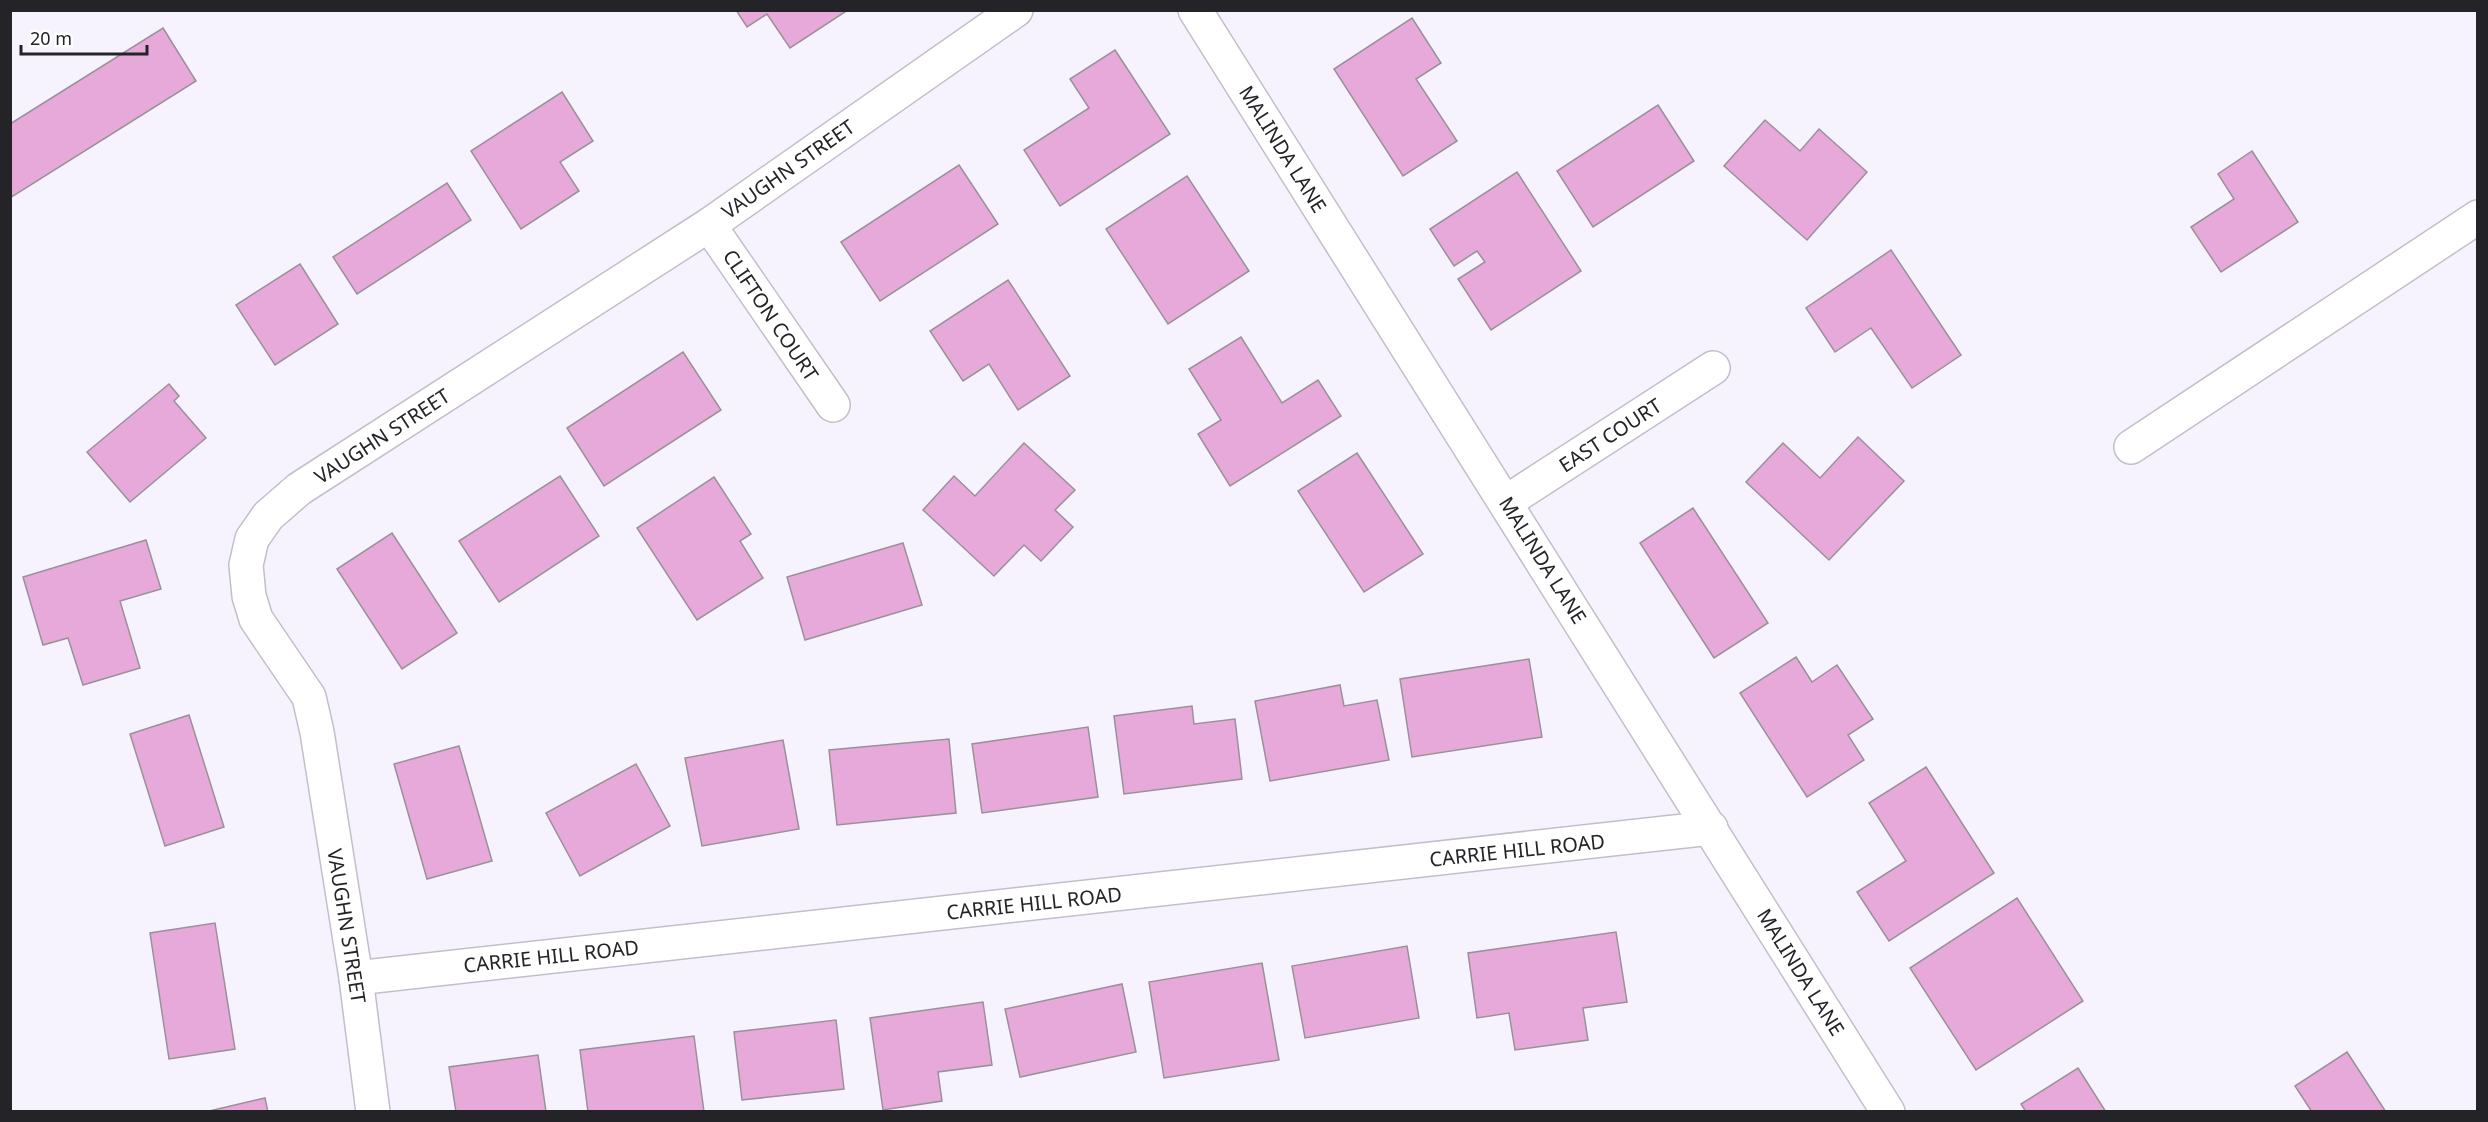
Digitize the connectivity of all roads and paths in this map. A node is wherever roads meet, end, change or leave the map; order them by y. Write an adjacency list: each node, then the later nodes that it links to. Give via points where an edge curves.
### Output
1 (1016, 10): 4 (street, VAUGHN STREET)
2 (1195, 10): 8 (street, MALINDA LANE)
3 (2478, 217): 7 (street)
4 (710, 225): 6 (street, CLIFTON COURT); 10 (street, VAUGHN STREET, via 299,489 268,516 252,539 246,565 256,619 309,697)
5 (1713, 368): 8 (street, EAST COURT)
6 (833, 405)
7 (2131, 447)
8 (1506, 502): 9 (street, MALINDA LANE)
9 (1712, 828): 10 (street, CARRIE HILL ROAD); 12 (street, MALINDA LANE)
10 (356, 978): 11 (street, VAUGHN STREET)
11 (373, 1112)
12 (1888, 1112)

